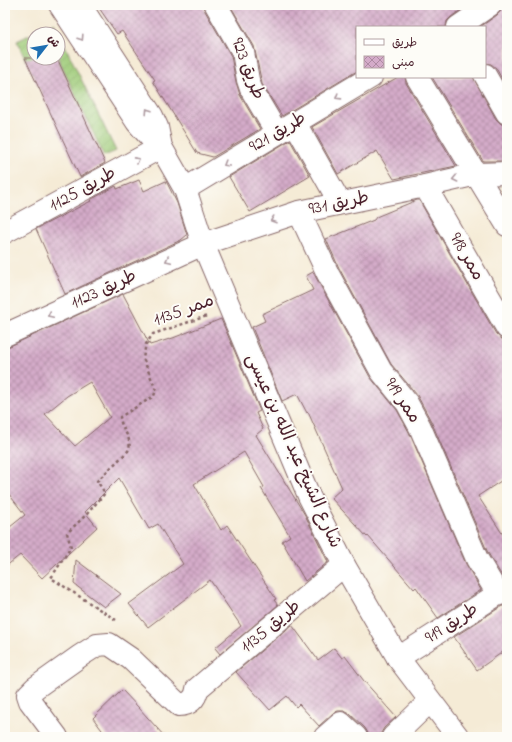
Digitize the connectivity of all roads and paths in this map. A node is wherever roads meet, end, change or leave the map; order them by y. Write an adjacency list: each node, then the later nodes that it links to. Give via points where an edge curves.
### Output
1 (60, 5): 11 (street, شارع الشيخ عبد الله بن عيسى, one-way to 11, via 137,122)
2 (80, 5): 11 (street, شارع الشيخ عبد الله بن عيسى, one-way to 2, via 152,116)
3 (216, 5): 10 (street, طريق 923, via 244,52 251,89)
4 (490, 5): 5 (street)
5 (459, 26)
6 (486, 76): 9 (street)
7 (369, 78): 10 (street, طريق 921, one-way to 10)
8 (418, 78): 13 (street)
9 (507, 113)
10 (286, 128): 15 (street, طريق 921, one-way to 15); 16 (street)
11 (161, 147): 15 (street, شارع الشيخ عبد الله بن عيسى); 19 (street, طريق 1125, one-way to 11)
12 (507, 173): 13 (street, طريق 931)
13 (477, 174): 14 (street, طريق 931, one-way to 14); 18 (street)
14 (425, 186): 16 (street, طريق 931); 22 (street, ممر 918)
15 (185, 189): 20 (street, شارع الشيخ عبد الله بن عيسى)
16 (340, 203): 17 (street, طريق 931)
17 (299, 212): 20 (street, طريق 931, one-way to 20); 26 (street, ممر 919, via 328,274 381,371 407,403 420,427 477,559)
18 (507, 225)
19 (5, 232)
20 (203, 244): 21 (street, شارع الشيخ عبد الله بن عيسى); 23 (street, طريق 1123, one-way to 23)
21 (230, 308): 24 (street, شارع الشيخ عبد الله بن عيسى, via 309,496); 25 (path, ممر 1135, via 153,334 146,344 143,358 156,390 154,396 120,417 131,446 97,481 105,493 67,533 71,547)
22 (507, 328)
23 (5, 335)
24 (344, 565): 27 (street, شارع الشيخ عبد الله بن عيسى); 29 (street, طريق 1135, via 197,689 195,697 186,705 179,705 131,659 109,644 97,645 41,683 28,695)
25 (51, 578)
26 (502, 594): 27 (street, طريق 919)
27 (398, 658): 28 (street, شارع الشيخ عبد الله بن عيسى)
28 (430, 701): 32 (street); 33 (street, شارع الشيخ عبد الله بن عيسى)
29 (57, 737)
30 (326, 737): 31 (street, via 341,723)
31 (356, 737)
32 (393, 737)
33 (458, 737)

